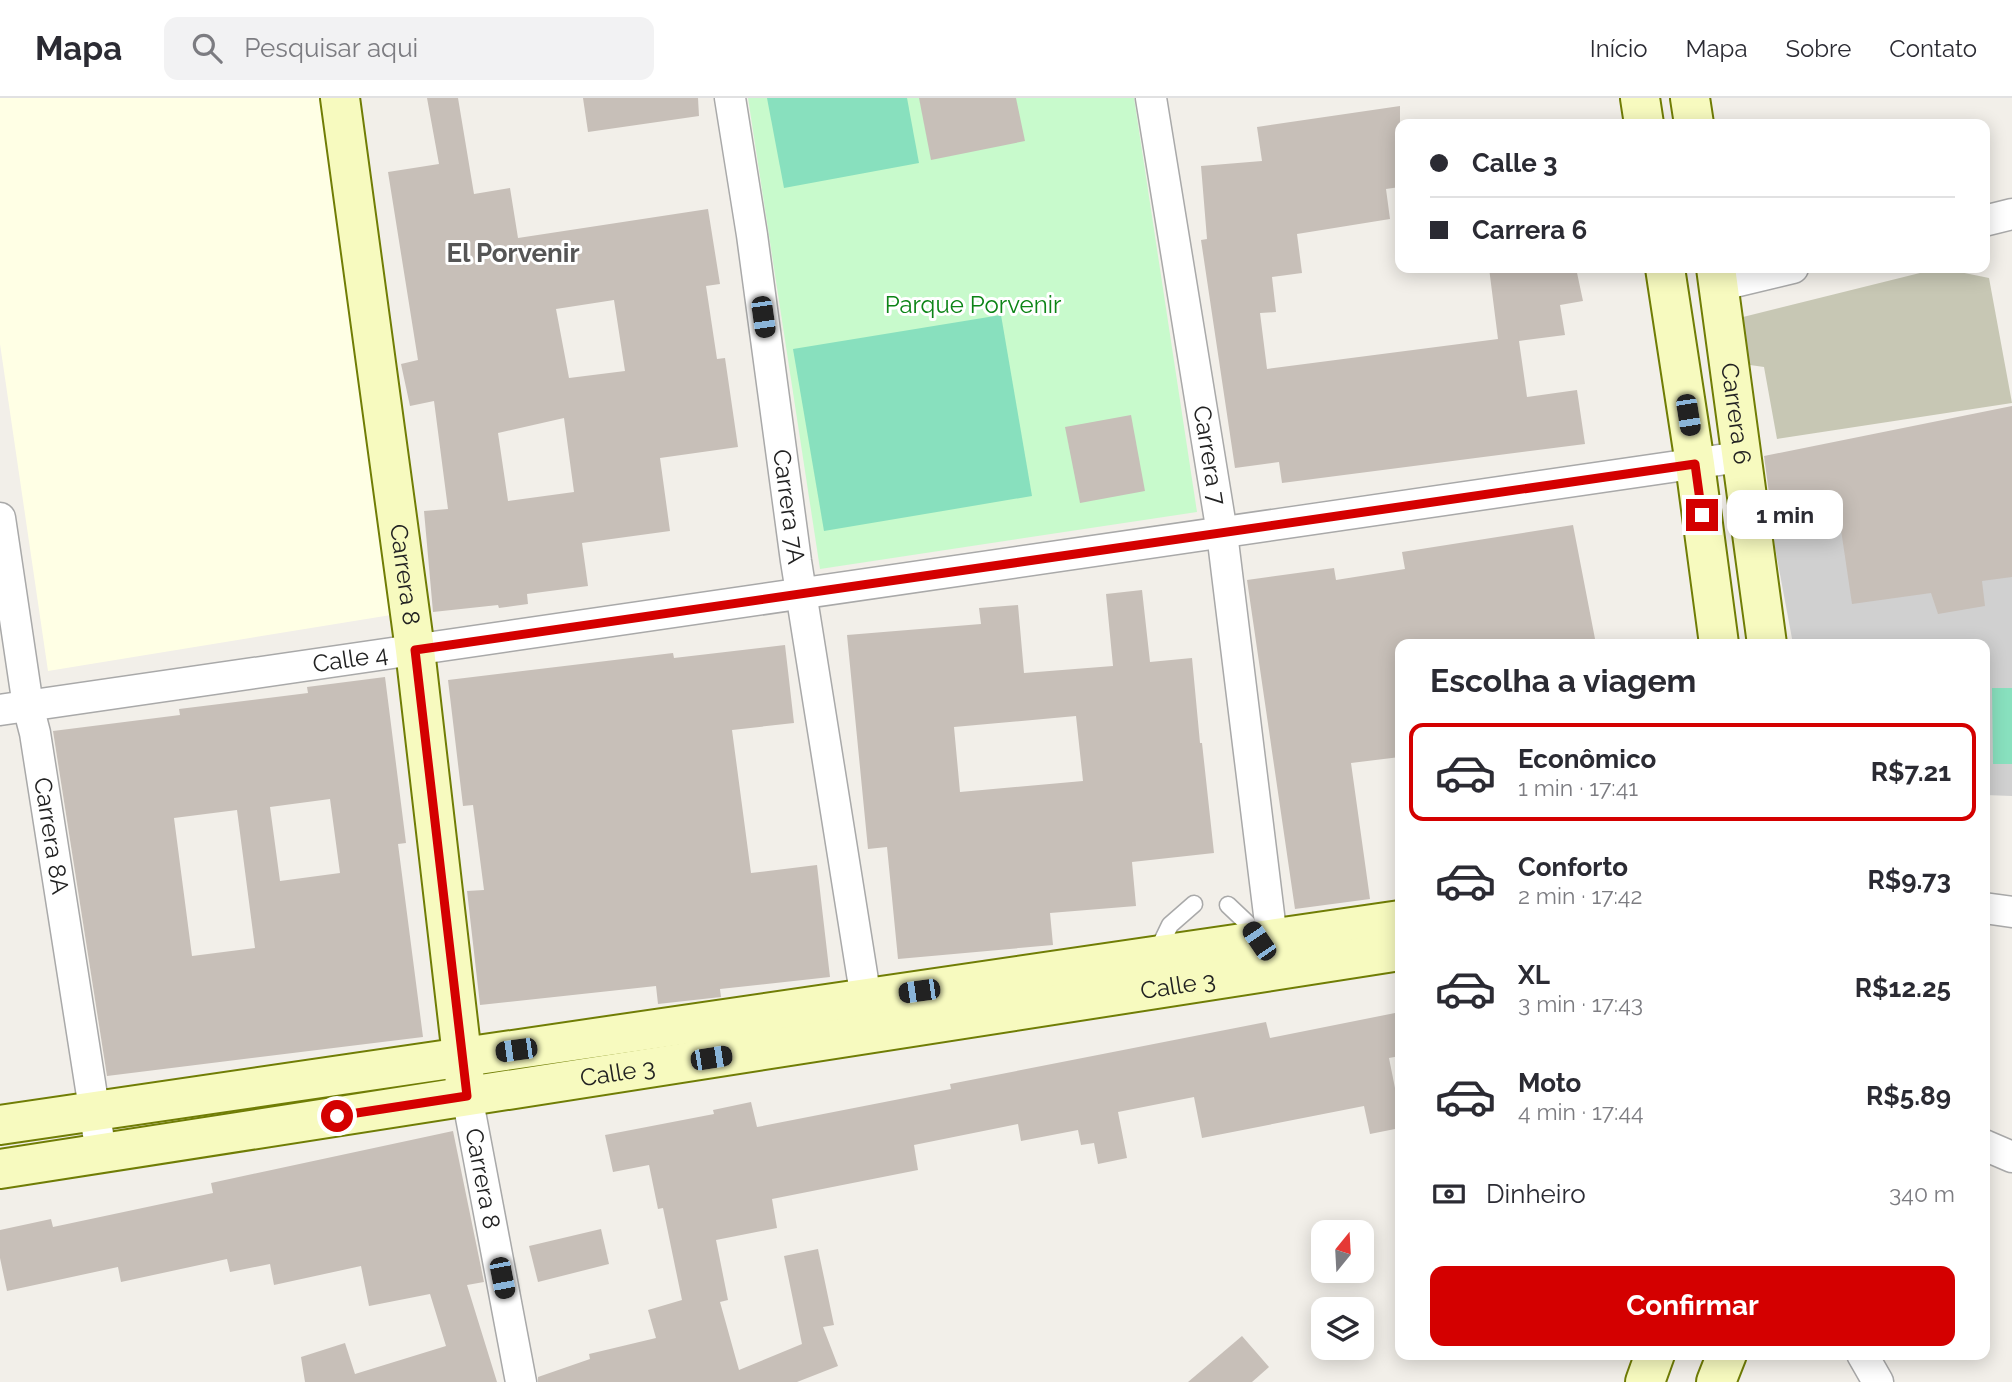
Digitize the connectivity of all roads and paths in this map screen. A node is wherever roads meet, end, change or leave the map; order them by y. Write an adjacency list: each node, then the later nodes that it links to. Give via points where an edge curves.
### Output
1 (340, 98): 20 (street, Carrera 8)
2 (730, 98): 17 (street, Carrera 7A)
3 (1151, 98): 16 (street, Carrera 7)
4 (1640, 98): 6 (street)
5 (1690, 98): 7 (street)
6 (1643, 119)
7 (1693, 119)
8 (2012, 214): 9 (street)
9 (1990, 220)
10 (1666, 273): 14 (street, Carrera 6)
11 (1751, 273): 12 (street)
12 (1717, 277): 13 (street, Carrera 6)
13 (1740, 457): 14 (street, Calle 4); 19 (street, Carrera 6)
14 (1695, 464): 16 (street, Calle 4); 18 (street, Carrera 6)
15 (0, 518): 21 (street, Carrera 8A)
16 (1222, 533): 17 (street, Calle 4); 27 (street, Carrera 7)
17 (801, 594): 20 (street, Calle 4); 30 (street, Carrera 7A)
18 (1718, 639)
19 (1765, 639)
20 (415, 650): 21 (street, Calle 4); 31 (street, Carrera 8)
21 (14, 708): 33 (street, Carrera 8A, via 35,733)
22 (1195, 904): 29 (lane, via 1170,925)
23 (1228, 905): 27 (lane)
24 (1990, 909): 25 (street)
25 (2012, 912)
26 (1395, 921): 27 (street, Calle 3)
27 (1265, 940): 29 (street, Calle 3)
28 (1395, 952): 32 (street, Calle 3)
29 (1155, 956): 30 (street, Calle 3)
30 (866, 999): 31 (street, Calle 3)
31 (462, 1058): 32 (street, Carrera 8); 33 (street, Calle 3)
32 (467, 1096): 36 (street, Calle 3); 42 (street, Carrera 8)
33 (94, 1112): 34 (street, Calle 3); 36 (street, Carrera 8A)
34 (0, 1125)
35 (1990, 1148): 37 (street)
36 (101, 1153): 38 (street, Calle 3)
37 (2012, 1157)
38 (0, 1169)
39 (1653, 1360): 43 (street)
40 (1725, 1360): 44 (street)
41 (1865, 1360): 45 (street)
42 (522, 1382)
43 (1645, 1382)
44 (1716, 1382)
45 (1878, 1382)

